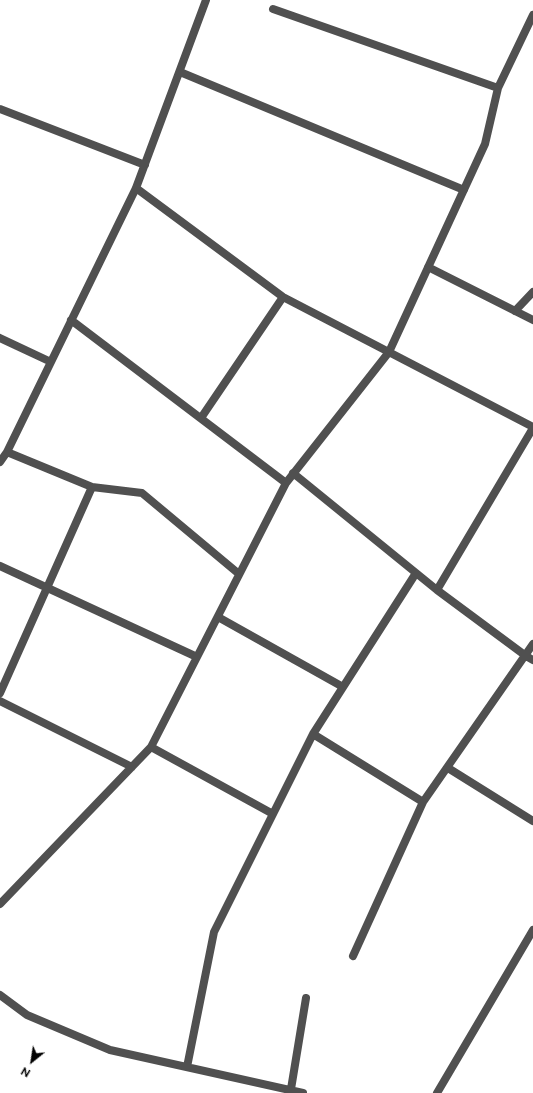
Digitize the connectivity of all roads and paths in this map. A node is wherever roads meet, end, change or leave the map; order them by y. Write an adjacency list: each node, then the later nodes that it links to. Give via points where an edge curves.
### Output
1 (206, 0): 4 (street)
2 (273, 9): 5 (street)
3 (533, 15): 5 (street)
4 (180, 72): 7 (street); 9 (street)
5 (498, 88): 9 (street, via 485,144)
6 (0, 109): 7 (street)
7 (145, 165): 8 (street)
8 (136, 188): 12 (street); 14 (street)
9 (464, 190): 10 (street)
10 (428, 267): 13 (street); 17 (street)
11 (533, 292): 13 (street)
12 (283, 298): 17 (street); 19 (street)
13 (515, 311): 15 (street)
14 (71, 320): 18 (street); 19 (street)
15 (533, 320)
16 (0, 338): 18 (street)
17 (390, 352): 20 (street); 23 (street)
18 (51, 362): 21 (street)
19 (201, 418): 24 (street)
20 (533, 427): 30 (street)
21 (7, 452): 22 (street); 25 (street)
22 (0, 462)
23 (293, 473): 24 (street); 27 (street)
24 (286, 483): 28 (street)
25 (92, 487): 28 (street, via 142,493); 29 (street)
26 (0, 566): 29 (street)
27 (416, 573): 30 (street); 35 (street)
28 (239, 574): 31 (street)
29 (47, 588): 33 (street); 36 (street)
30 (437, 590): 34 (street)
31 (218, 617): 33 (street); 35 (street)
32 (533, 644): 34 (street)
33 (197, 657): 39 (street)
34 (529, 658): 41 (street)
35 (343, 687): 38 (street)
36 (0, 692)
37 (0, 701): 40 (street)
38 (313, 734): 42 (street); 43 (street)
39 (151, 747): 40 (street); 43 (street)
40 (132, 767): 45 (street)
41 (448, 768): 42 (street); 44 (street)
42 (423, 802): 47 (street)
43 (273, 814): 50 (street, via 214,932)
44 (533, 820)
45 (0, 904)
46 (533, 930): 53 (street)
47 (354, 956)
48 (0, 995): 50 (street, via 27,1015 110,1050)
49 (306, 998): 51 (street)
50 (187, 1067): 51 (street)
51 (291, 1089): 52 (street)
52 (303, 1093)
53 (437, 1093)

